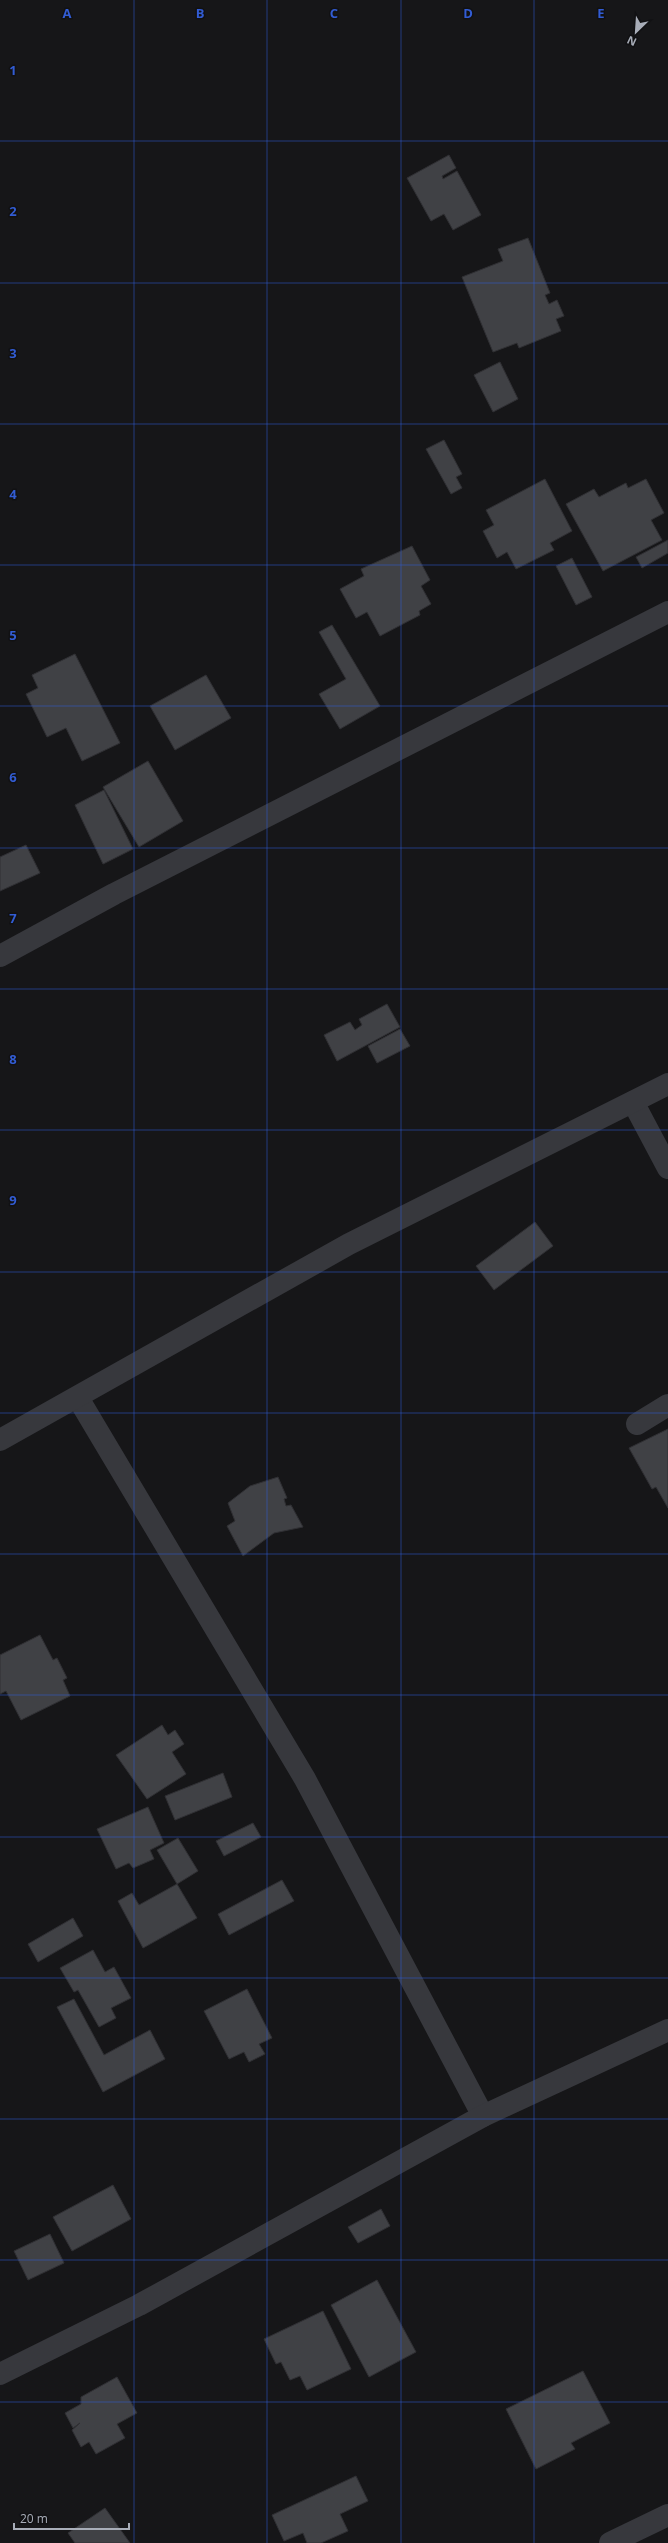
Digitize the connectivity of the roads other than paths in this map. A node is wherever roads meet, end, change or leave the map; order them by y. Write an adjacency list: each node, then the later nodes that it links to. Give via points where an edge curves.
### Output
1 (668, 612): 2 (street, via 114,894)
2 (0, 956)
3 (668, 1084): 4 (street)
4 (633, 1102): 5 (street); 6 (street, via 349,1244)
5 (668, 1168)
6 (78, 1398): 9 (street); 11 (street, via 305,1779)
7 (668, 1405): 8 (street)
8 (637, 1424)
9 (0, 1440)
10 (668, 2030): 11 (street)
11 (483, 2116): 12 (street, via 139,2305)
12 (0, 2374)
13 (668, 2514): 14 (street)
14 (610, 2543)

